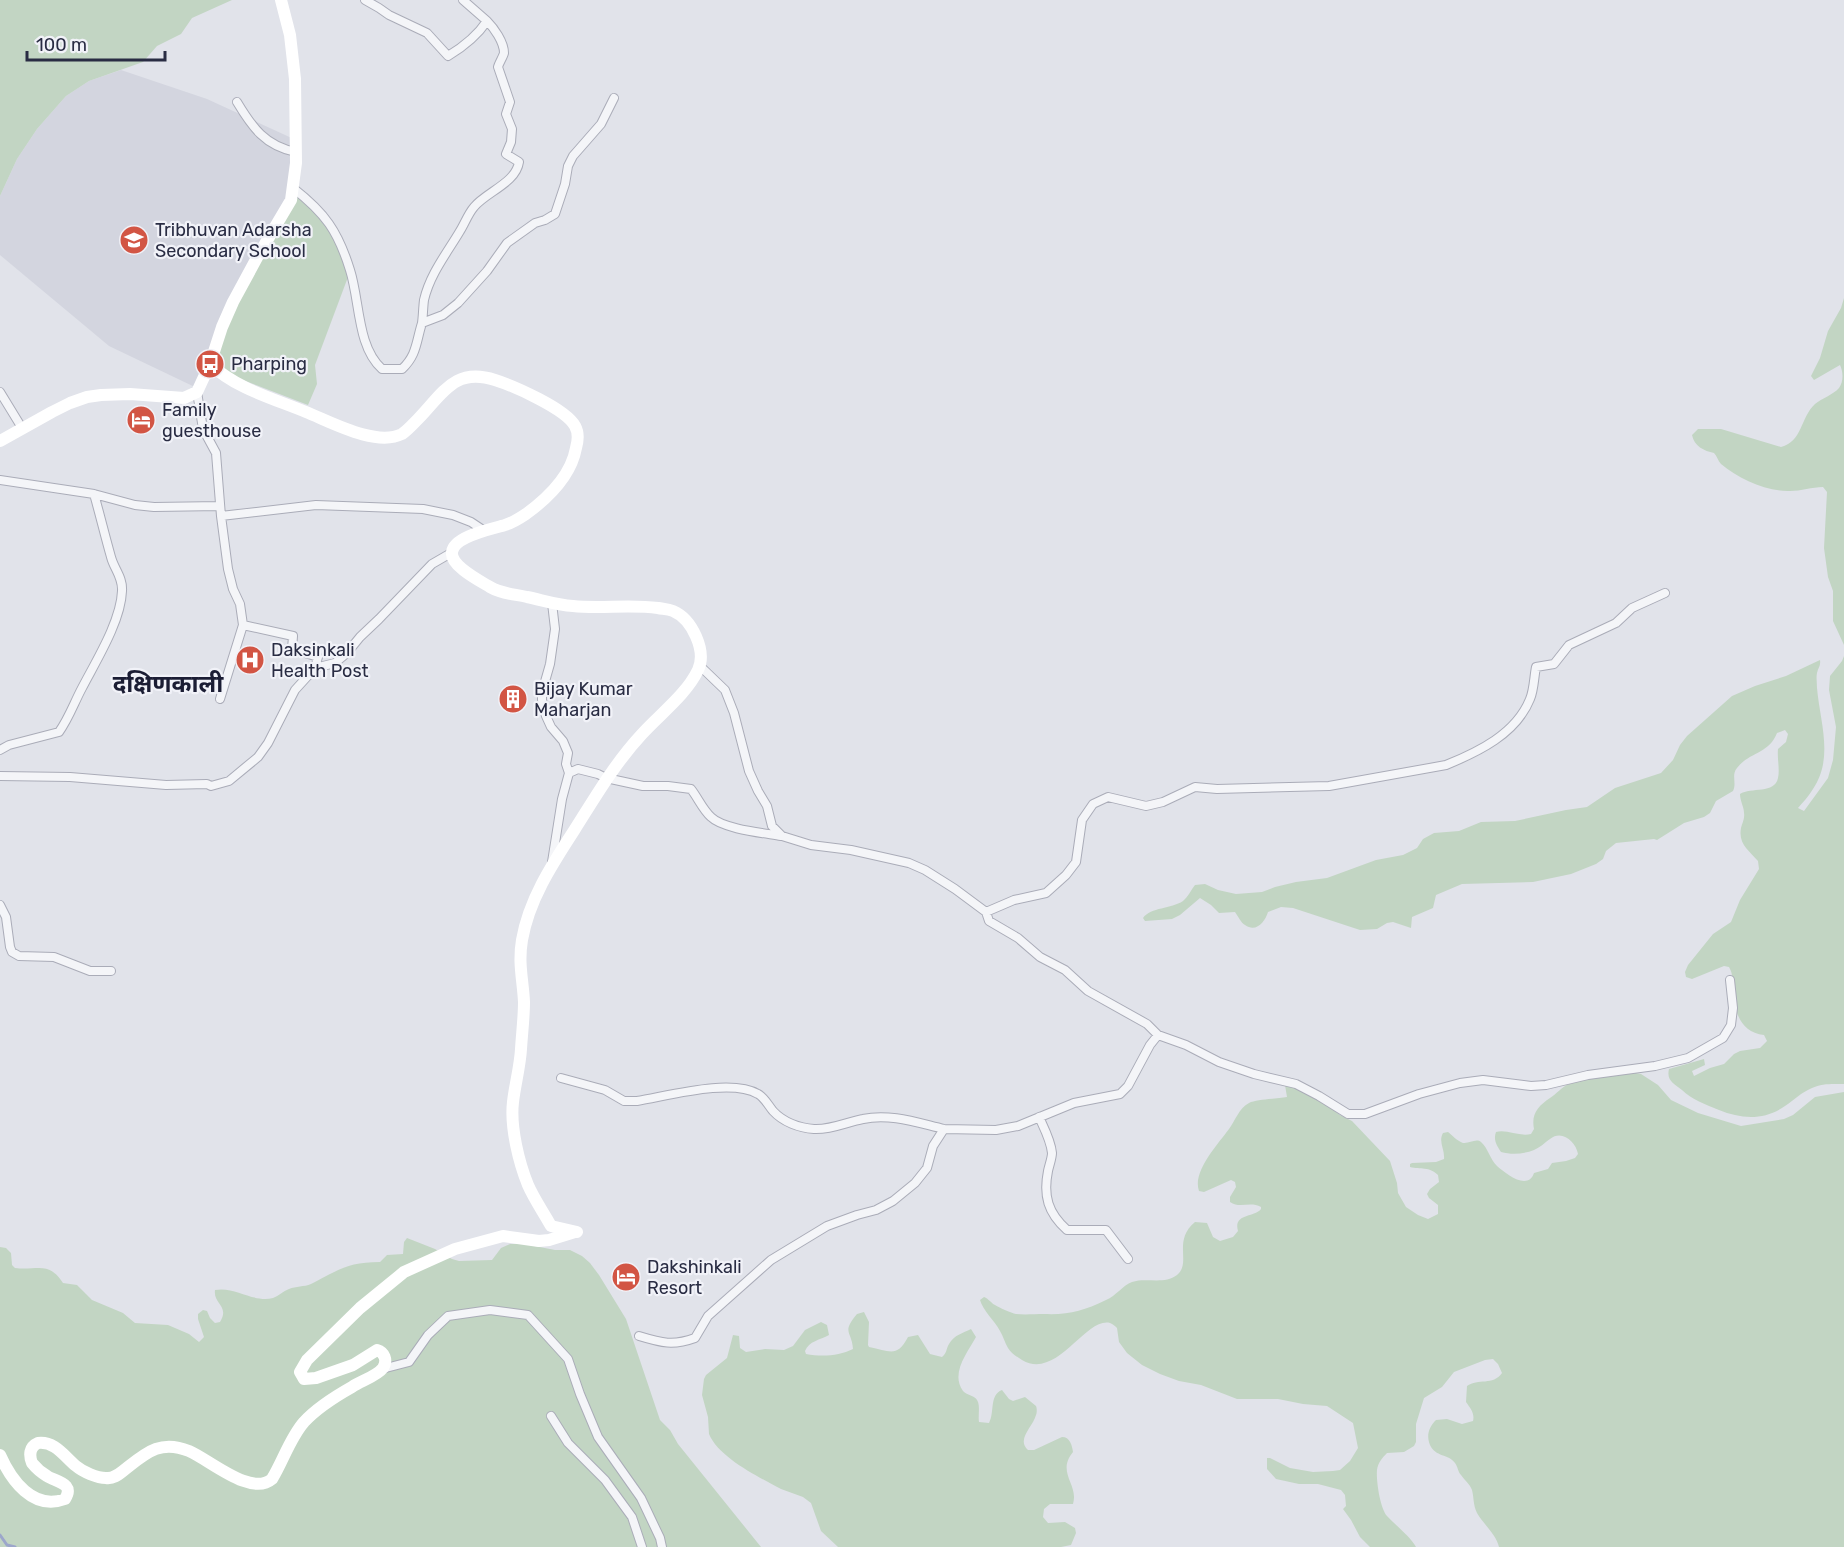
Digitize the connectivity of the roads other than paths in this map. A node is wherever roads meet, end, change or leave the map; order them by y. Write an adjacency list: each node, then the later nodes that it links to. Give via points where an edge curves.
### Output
1 (282, 0): 7 (main road, via 295,79)
2 (364, 0): 4 (street, via 427,33 448,56 482,30)
3 (463, 0): 4 (street)
4 (487, 21): 9 (street, via 502,44 504,54 498,67 510,102 507,114 512,129 512,142 506,154 519,162 518,167 476,204 465,221 430,285)
5 (614, 98): 9 (street, via 601,124 573,156 555,214 507,243 458,303 443,315)
6 (237, 102): 7 (street, via 252,127 285,150)
7 (296, 152): 8 (main road)
8 (293, 188): 9 (street, via 315,205 341,244 368,351 375,363 382,369 402,369 415,352); 10 (main road, via 291,200 233,302)
9 (422, 323)
10 (210, 364): 12 (main road); 19 (main road, via 223,376 260,395 334,425 386,438 401,434 414,424 458,379 474,376 494,380 554,407 576,427 578,441 574,458 560,483 525,515 506,525)
11 (0, 392): 13 (street)
12 (197, 392): 13 (main road, via 184,398 130,394 87,397); 17 (street, via 203,429 216,453)
13 (22, 428): 14 (main road)
14 (0, 441)
15 (0, 480): 16 (street)
16 (94, 494): 17 (street, via 154,507); 27 (street, via 123,589 120,609 95,667 59,732)
17 (220, 506): 18 (street)
18 (221, 516): 19 (street, via 316,506 423,509 453,515); 23 (street, via 228,569)
19 (483, 530): 20 (main road, via 463,540)
20 (451, 553): 22 (main road, via 455,564 498,592); 25 (street, via 432,564 347,653 335,663)
21 (1665, 593): 34 (street, via 1632,608 1616,623 1569,645 1554,664 1536,667 1530,699 1517,721 1497,739 1462,758 1446,765 1329,786 1195,787 1146,806 1108,797 1093,804 1082,820 1076,862 1066,875 1046,893)
22 (552, 603): 24 (main road, via 674,611 694,632); 28 (street, via 555,629 542,700 546,716 568,753)
23 (243, 625): 25 (street, via 293,636 292,649 318,657); 26 (street)
24 (700, 666): 30 (main road, via 686,689); 31 (street, via 725,690 749,771 767,806 772,826)
25 (315, 668): 29 (street, via 296,690 263,750 229,782 211,786 166,785)
26 (220, 699)
27 (0, 750)
28 (569, 773): 30 (street, via 578,769); 32 (street)
29 (0, 776)
30 (606, 778): 31 (street, via 643,786 692,789 717,822); 32 (main road)
31 (782, 836): 34 (street, via 909,863)
32 (551, 865): 43 (main road, via 529,912 519,962 524,1001 513,1125 529,1187 552,1226 576,1232 538,1241 503,1236 455,1249 408,1269 360,1308 300,1372 304,1379 316,1378 353,1365 376,1350 385,1356)
33 (0, 905): 35 (street, via 12,952 19,956 54,957 90,971)
34 (986, 912): 37 (street, via 989,921)
35 (111, 971)
36 (1730, 980): 37 (street, via 1731,1025 1723,1038 1688,1058 1546,1085 1483,1080 1460,1083 1365,1114 1348,1114 1296,1084 1219,1062)
37 (1158, 1035): 39 (street, via 1120,1094 1074,1103)
38 (561, 1078): 40 (street, via 604,1090 624,1101 740,1087 759,1094 776,1113 796,1126 816,1129 883,1117)
39 (1039, 1117): 40 (street, via 996,1130); 41 (street, via 1052,1153 1047,1199 1058,1222 1067,1230 1106,1230)
40 (944, 1129): 42 (street, via 933,1146 927,1168 915,1183 893,1201 827,1226 771,1260 708,1316 695,1338 679,1344)
41 (1128, 1259)
42 (639, 1336)
43 (382, 1369): 45 (main road, via 308,1419 297,1431 272,1479 262,1484 243,1480 190,1451 166,1446 147,1453 116,1476 105,1478 81,1470 52,1445 38,1443 32,1446 32,1463 67,1489 65,1499 52,1501 35,1498 22,1490); 47 (street, via 409,1362 448,1316 490,1310 528,1315 568,1359 598,1437 641,1498)
44 (551, 1416): 46 (street, via 567,1443 605,1480 632,1517)
45 (0, 1455)
46 (642, 1547)
47 (662, 1547)

